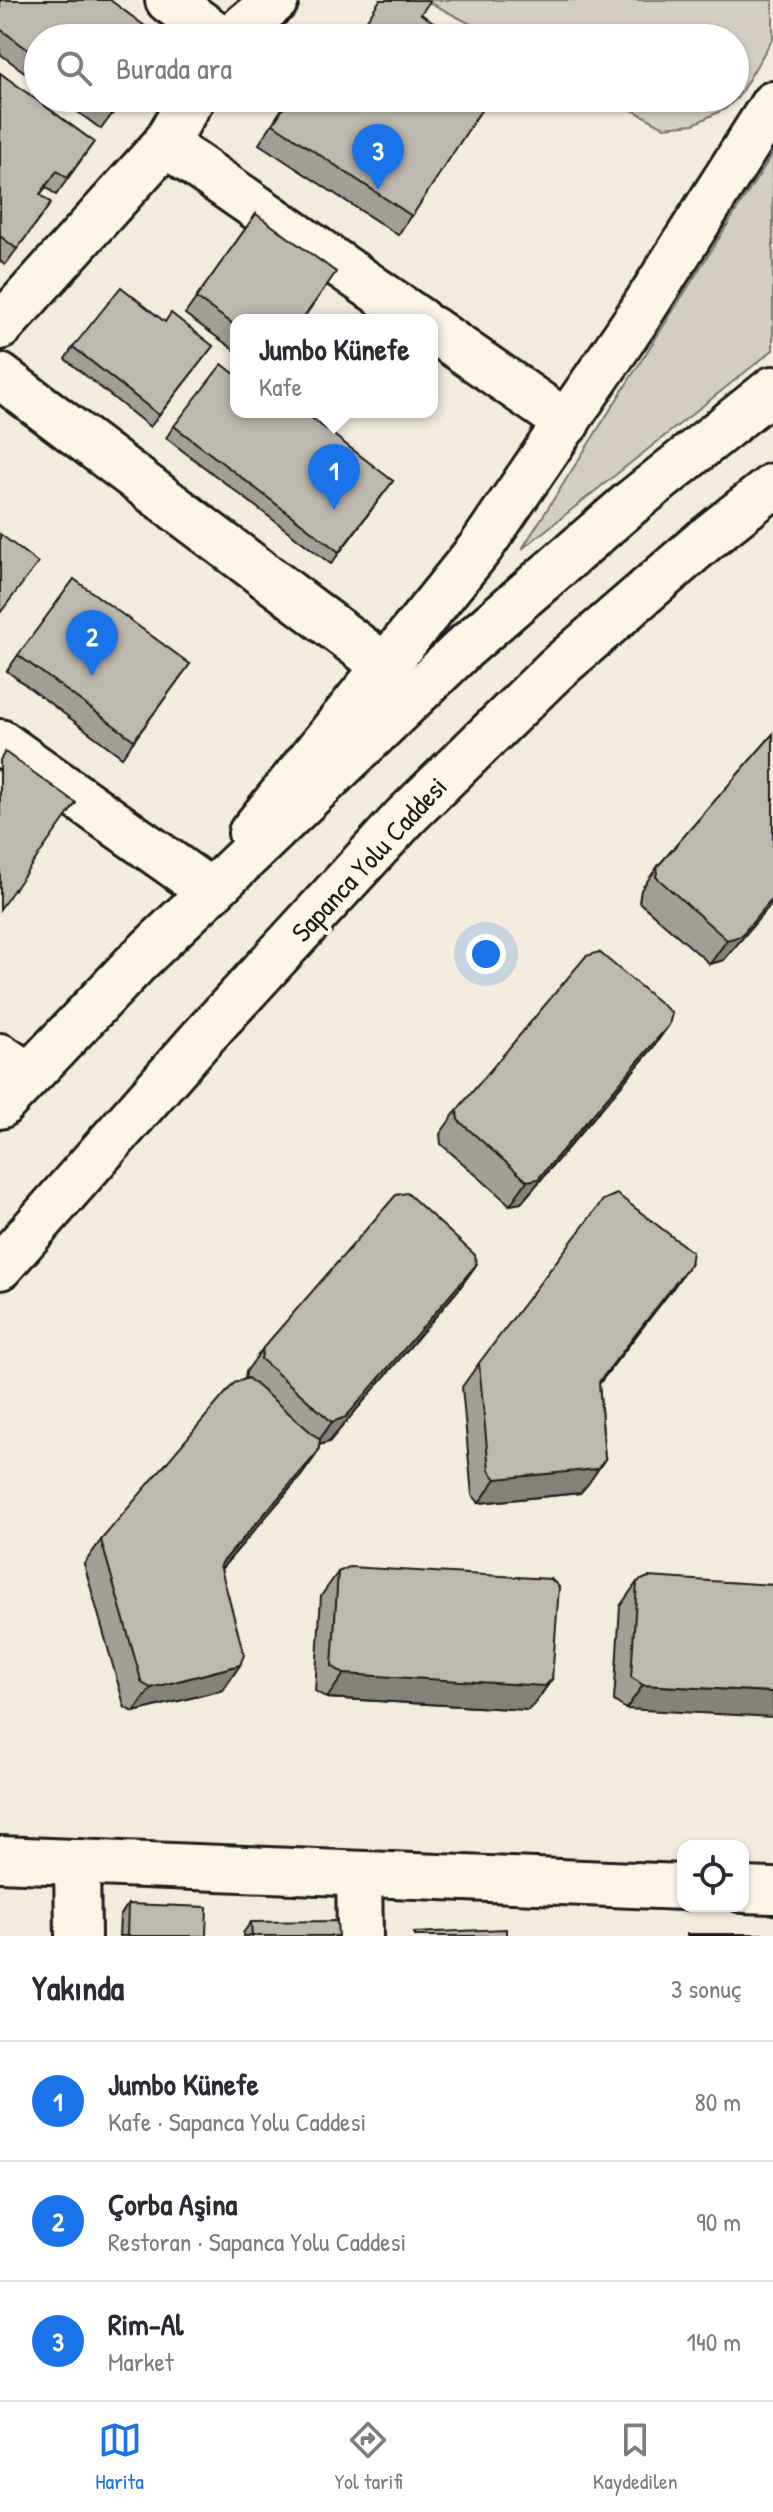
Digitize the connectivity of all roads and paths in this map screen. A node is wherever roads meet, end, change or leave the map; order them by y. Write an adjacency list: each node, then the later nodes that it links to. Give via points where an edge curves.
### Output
1 (168, 0): 3 (main road)
2 (276, 0): 4 (main road)
3 (201, 24)
4 (247, 24)
5 (773, 104): 13 (main road)
6 (184, 112): 7 (main road)
7 (165, 144): 8 (main road); 9 (main road)
8 (410, 314)
9 (0, 327)
10 (438, 333): 13 (main road)
11 (0, 376): 15 (main road)
12 (773, 389): 18 (main road, via 465,647)
13 (567, 423): 15 (main road, via 481,547)
14 (773, 486): 20 (main road, Sapanca Yolu Caddesi, via 555,670 405,817)
15 (385, 666): 17 (main road)
16 (0, 742): 17 (main road)
17 (206, 888): 18 (main road)
18 (135, 964): 19 (main road)
19 (9, 1079)
20 (0, 1267)
21 (0, 1859): 22 (main road)
22 (77, 1862): 23 (main road); 27 (main road)
23 (359, 1874): 24 (main road); 28 (main road)
24 (677, 1887)
25 (749, 1890): 26 (main road)
26 (773, 1891)
27 (78, 1936)
28 (360, 1936)

